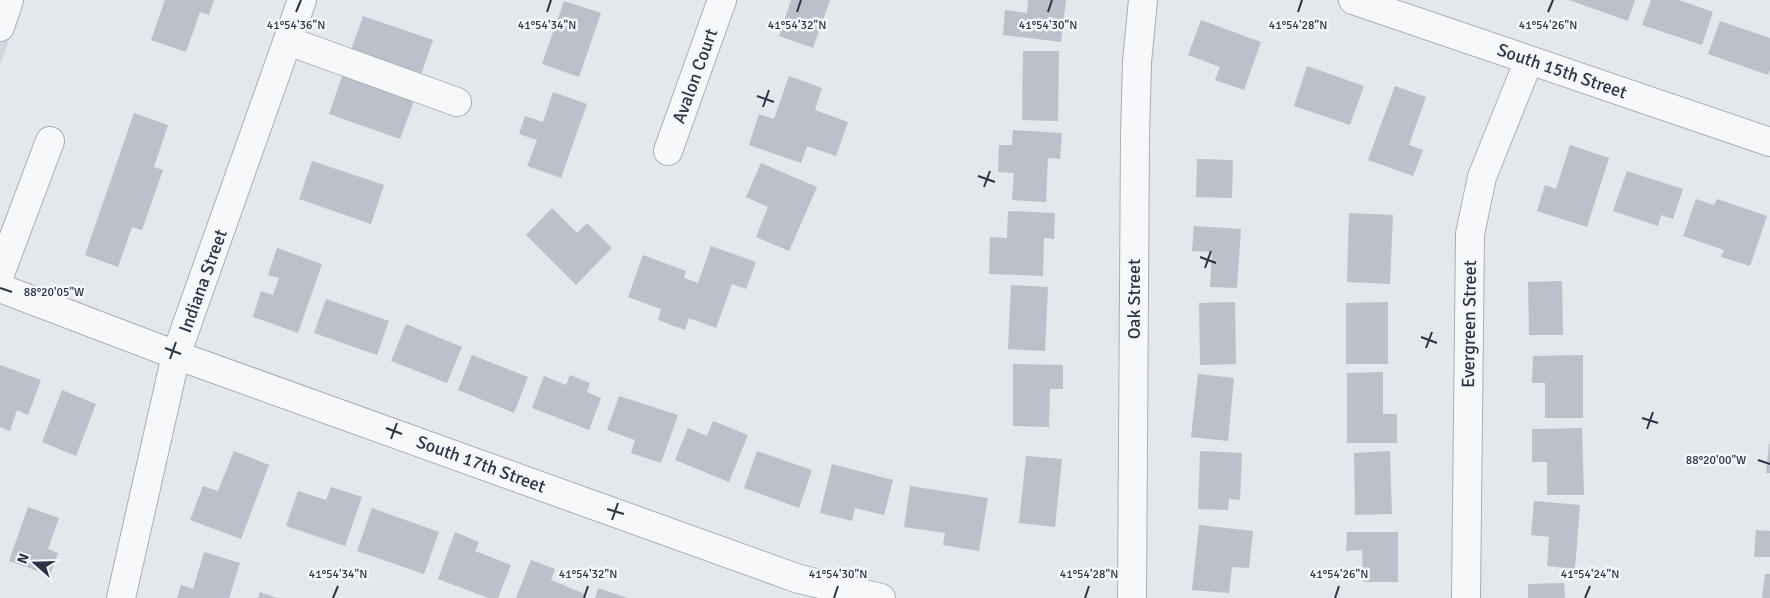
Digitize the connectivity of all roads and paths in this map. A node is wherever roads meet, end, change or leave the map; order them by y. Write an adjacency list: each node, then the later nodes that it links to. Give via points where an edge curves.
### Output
1 (10, 0): 6 (street)
2 (302, 0): 7 (street, Indiana Street)
3 (722, 0): 12 (street, Avalon Court)
4 (1143, 0): 18 (street, Oak Street, via 1135,135)
5 (1353, 0): 8 (street, South 15th Street)
6 (0, 27)
7 (288, 42): 9 (street); 15 (street, Indiana Street)
8 (1529, 60): 11 (street, South 15th Street); 19 (street, Evergreen Street, via 1482,177 1470,234)
9 (457, 102)
10 (50, 141): 13 (street)
11 (1770, 142)
12 (668, 151)
13 (0, 274)
14 (0, 288): 15 (street, South 17th Street)
15 (176, 355): 16 (street, Indiana Street); 17 (street, South 17th Street, via 799,579)
16 (121, 598)
17 (881, 598)
18 (1132, 598)
19 (1466, 598)

